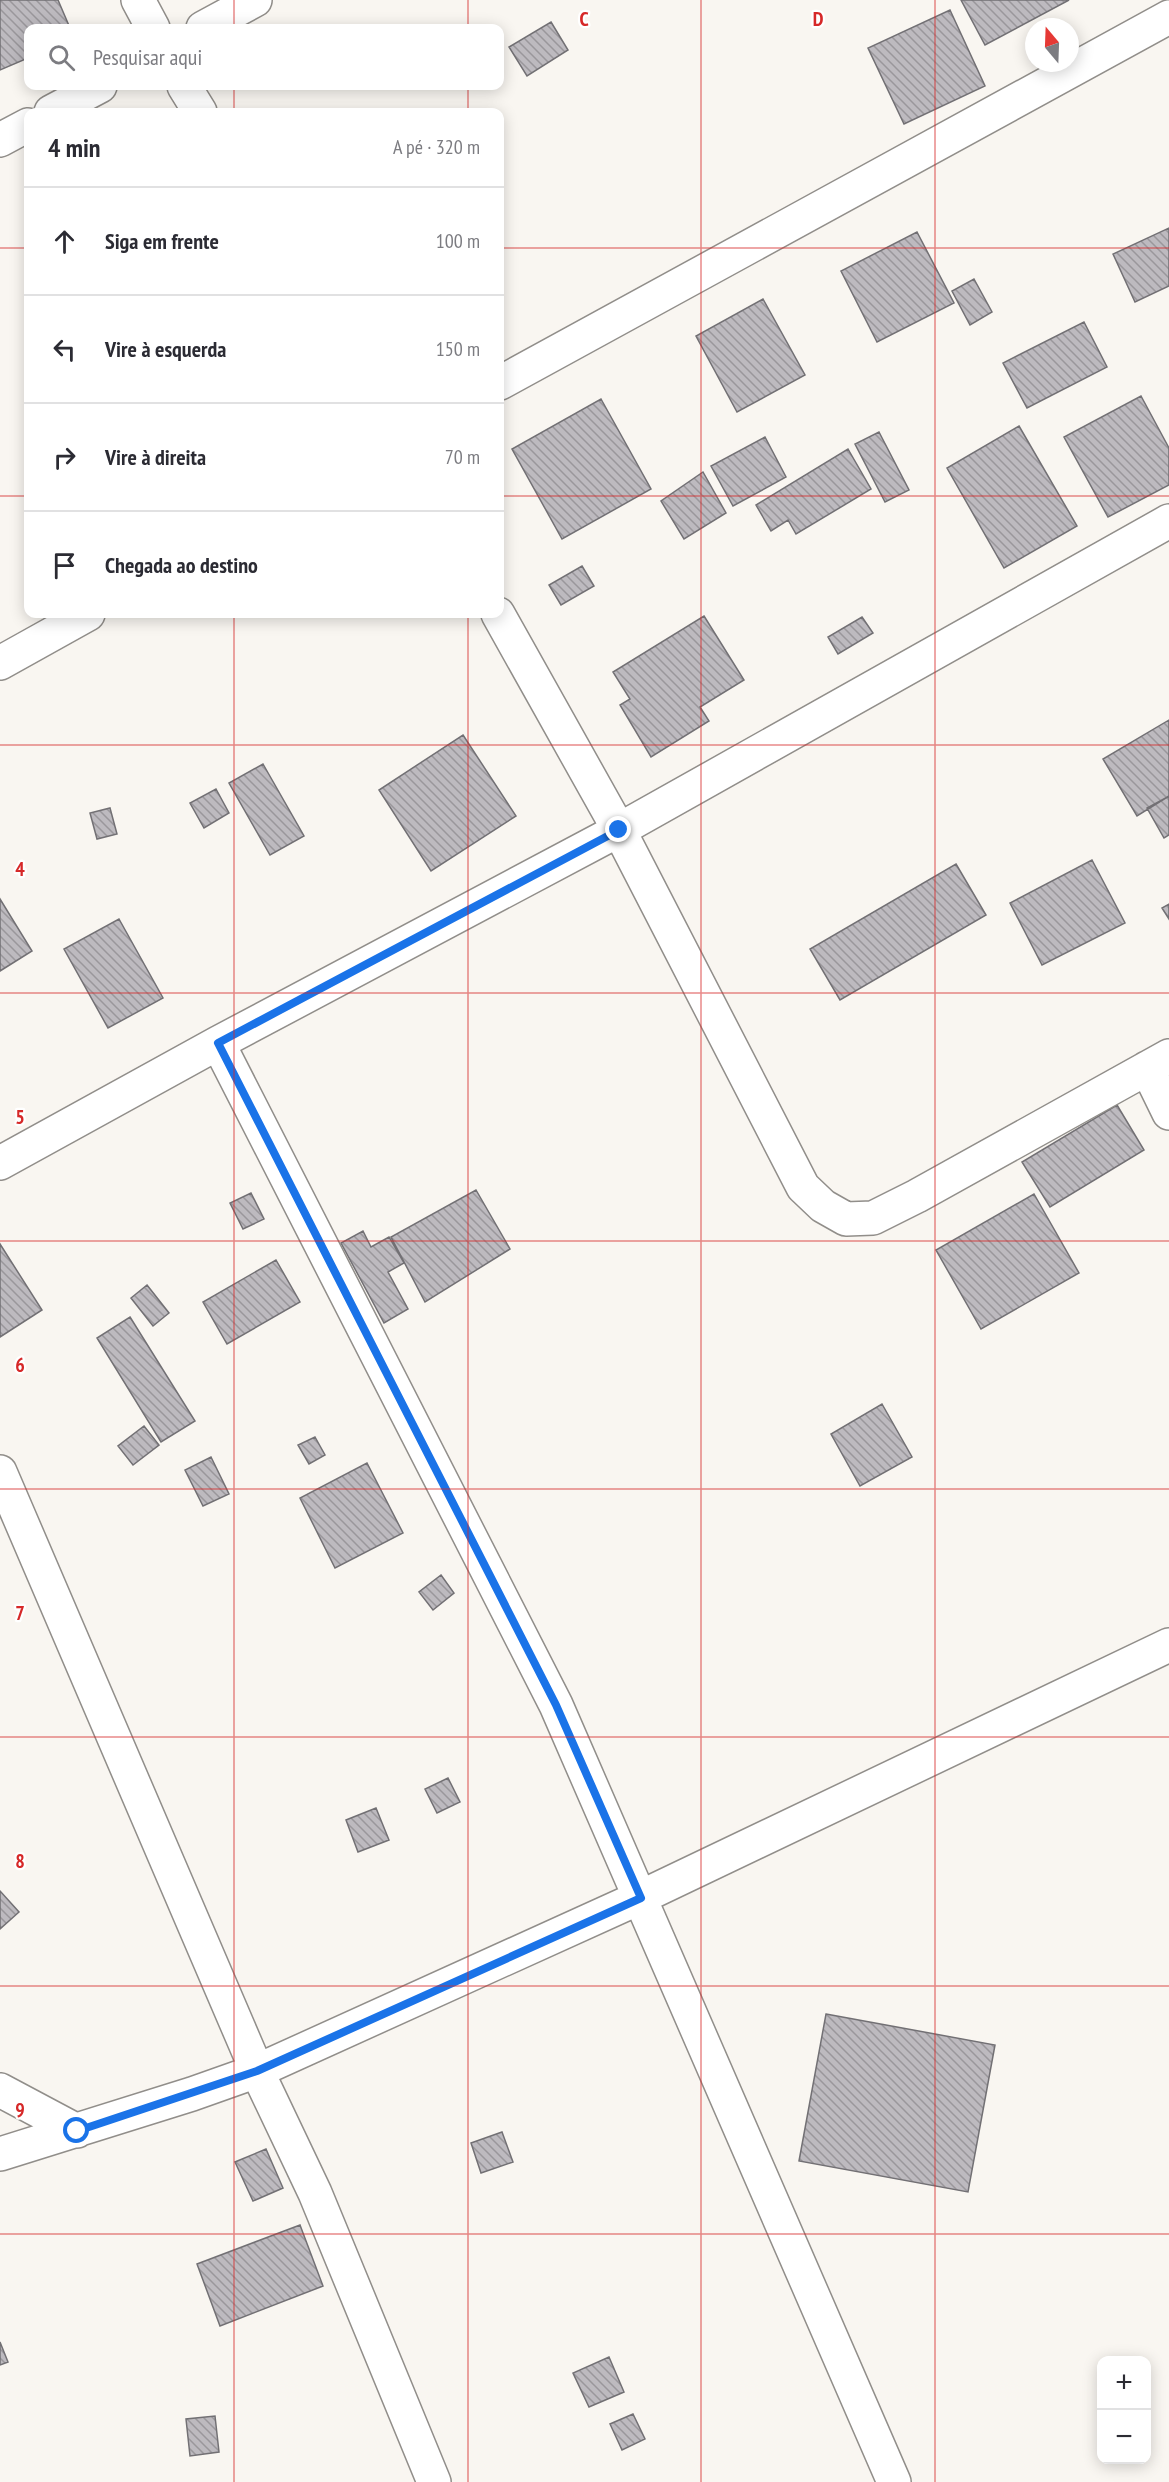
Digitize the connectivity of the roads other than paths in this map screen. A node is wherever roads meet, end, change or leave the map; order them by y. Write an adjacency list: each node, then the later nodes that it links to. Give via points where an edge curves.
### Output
1 (138, 0): 4 (street)
2 (255, 0): 5 (street)
3 (1169, 17): 12 (street)
4 (151, 24)
5 (210, 24)
6 (92, 90): 8 (street)
7 (186, 90): 9 (street)
8 (59, 108)
9 (198, 108)
10 (24, 126): 11 (street)
11 (0, 140)
12 (504, 381)
13 (1169, 521): 17 (street)
14 (81, 618): 16 (street)
15 (500, 618): 17 (street)
16 (0, 663)
17 (619, 830): 18 (street); 19 (street, via 803,1187 846,1219 873,1218 917,1196)
18 (218, 1043): 21 (street); 24 (street, via 556,1705)
19 (1158, 1062): 20 (street)
20 (1169, 1113)
21 (0, 1163)
22 (0, 1472): 25 (street)
23 (1169, 1644): 24 (street)
24 (641, 1898): 25 (street); 30 (street)
25 (257, 2071): 27 (street); 29 (street, via 315,2193)
26 (0, 2090): 27 (street)
27 (77, 2131): 28 (street)
28 (0, 2154)
29 (434, 2482)
30 (894, 2482)

